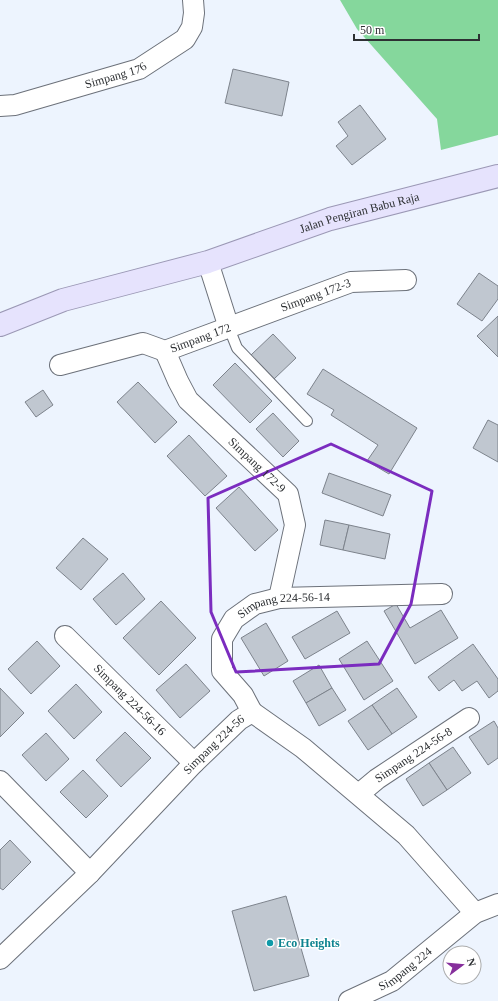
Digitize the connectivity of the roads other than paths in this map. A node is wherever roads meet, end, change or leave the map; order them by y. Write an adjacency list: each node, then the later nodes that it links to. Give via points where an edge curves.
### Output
1 (194, 0): 2 (street, Simpang 176, via 192,27 185,39 139,69 15,105)
2 (0, 106)
3 (498, 176): 5 (main road, Jalan Pengiran Babu Raja, via 330,219)
4 (498, 192): 5 (main road, Jalan Pengiran Babu Raja)
5 (216, 259): 7 (main road, Jalan Pengiran Babu Raja, via 63,300); 8 (street, Simpang 172)
6 (406, 280): 8 (street, Simpang 172-3, via 351,282)
7 (0, 325)
8 (229, 328): 9 (street, Simpang 172); 11 (lane, via 237,348)
9 (165, 351): 10 (street, Simpang 172, via 143,343); 13 (street, Simpang 172-9, via 188,400 288,494 296,525)
10 (60, 365)
11 (307, 421)
12 (442, 594): 13 (street, Simpang 224-56-14)
13 (279, 598): 15 (street, Simpang 224-56-14, via 255,604 234,619 222,639 222,671)
14 (65, 636): 17 (street, Simpang 224-56-16)
15 (252, 712): 17 (street, Simpang 224-56, via 239,720); 19 (street, Simpang 224-56, via 304,748)
16 (469, 718): 19 (street, Simpang 224-56-8, via 377,779)
17 (194, 763): 20 (street, Simpang 224-56)
18 (0, 781): 20 (street)
19 (359, 794): 22 (street, Simpang 224-56, via 406,835)
20 (90, 873): 23 (street, Simpang 224-56)
21 (498, 904): 22 (street, Simpang 224)
22 (475, 913): 24 (street, Simpang 224, via 392,981)
23 (0, 959)
24 (349, 1001)

